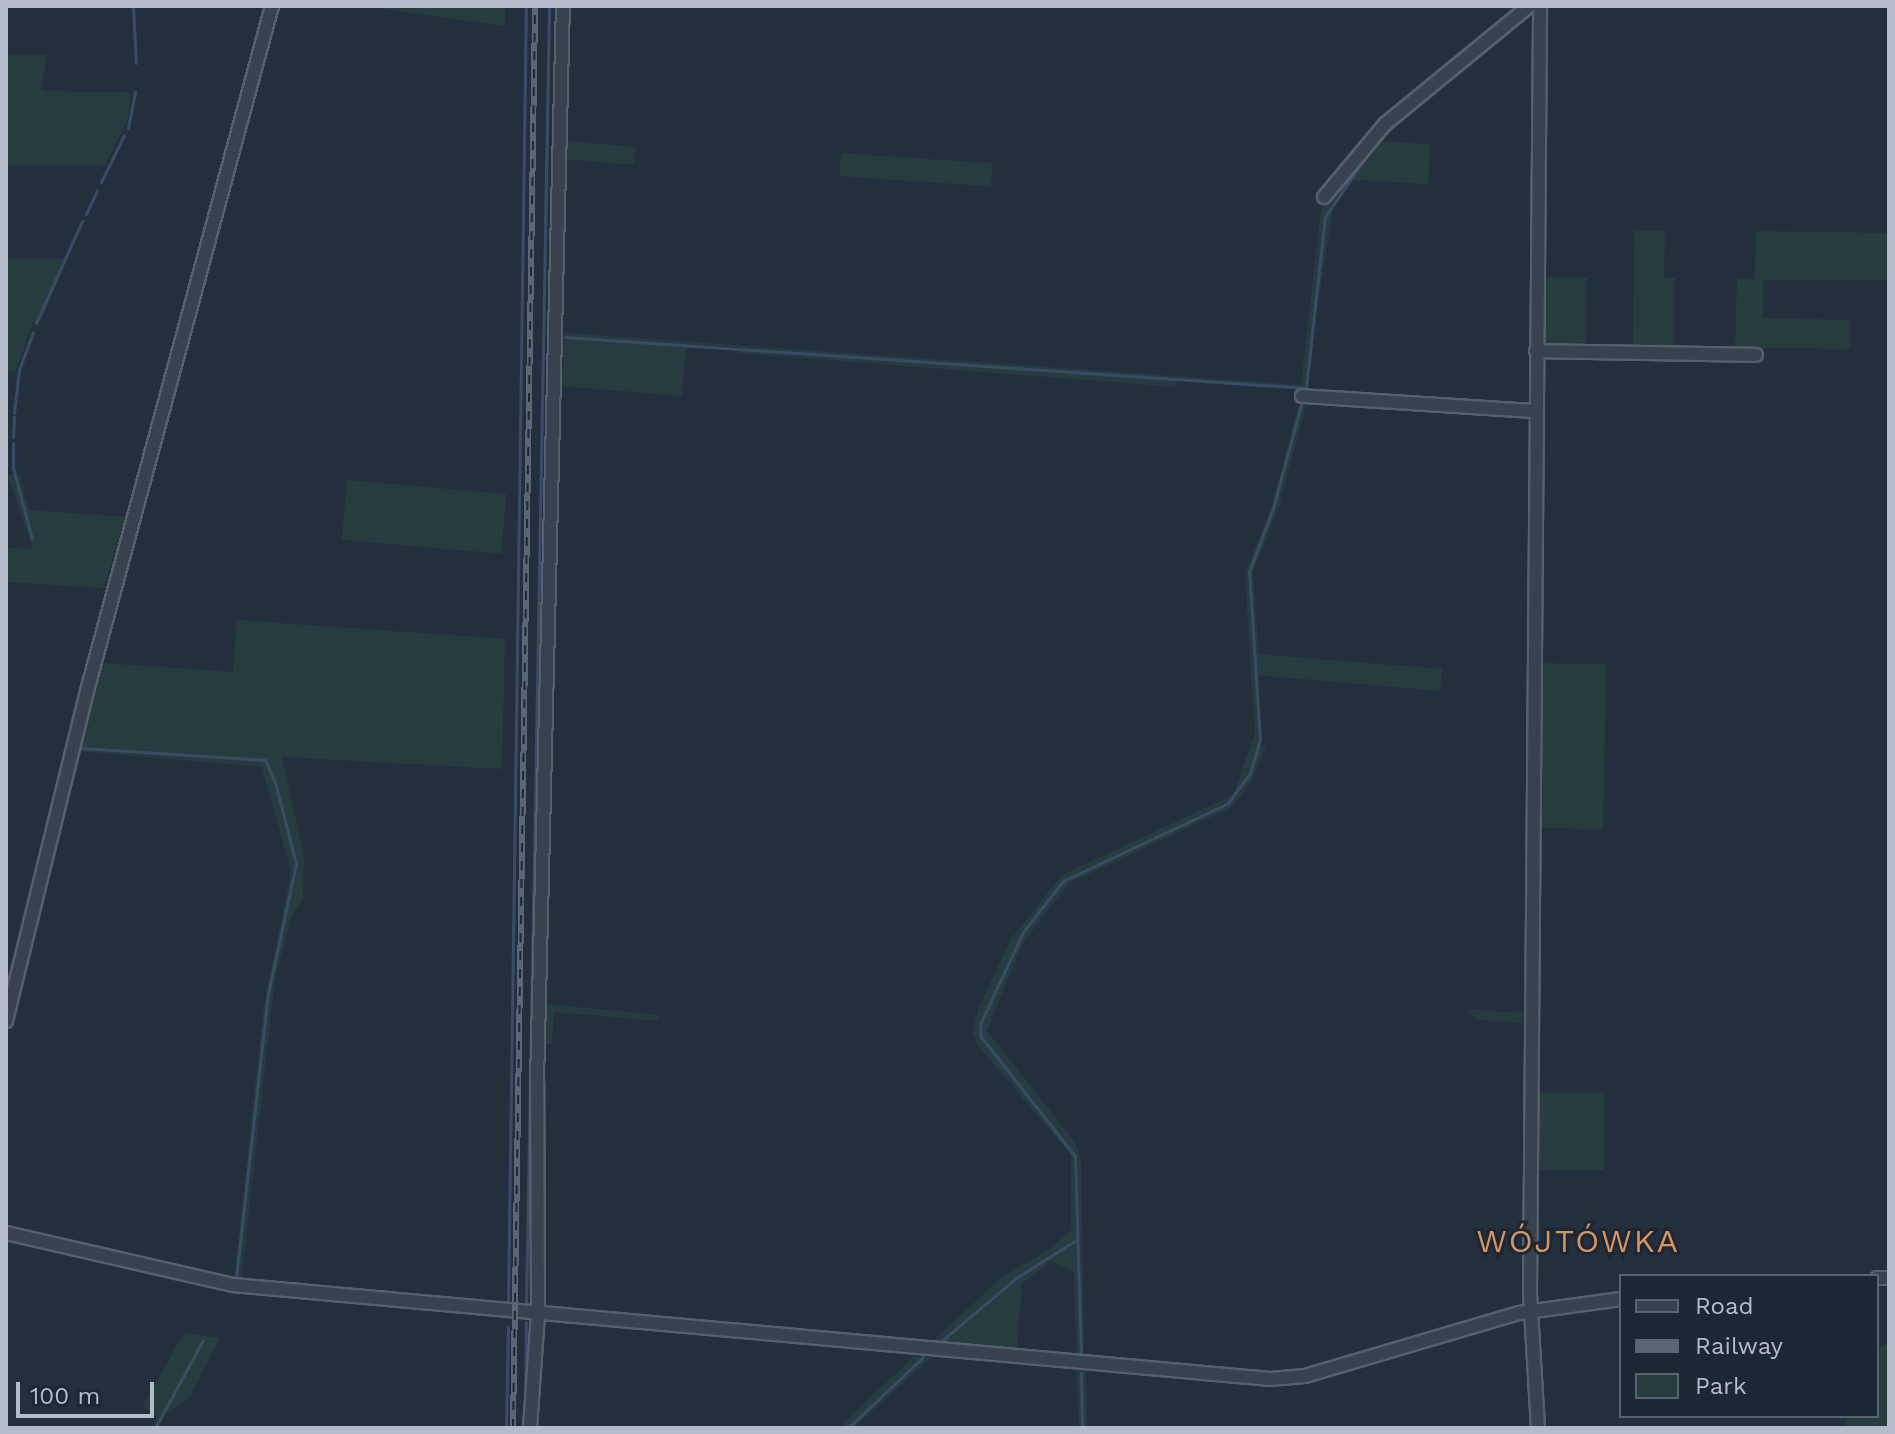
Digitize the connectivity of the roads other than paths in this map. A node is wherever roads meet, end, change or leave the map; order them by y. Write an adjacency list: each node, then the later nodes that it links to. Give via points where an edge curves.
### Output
1 (272, 6): 10 (street, via 90,680)
2 (563, 6): 14 (street, via 537,1082)
3 (1529, 6): 5 (street, via 1385,124)
4 (1540, 6): 6 (street)
5 (1324, 197)
6 (1536, 351): 7 (street); 9 (street)
7 (1756, 355)
8 (1302, 396): 9 (street)
9 (1535, 411): 13 (street)
10 (6, 1021)
11 (6, 1233): 14 (street, via 233,1285)
12 (1619, 1299): 13 (street)
13 (1532, 1311): 14 (street, via 1286,1379); 16 (street)
14 (538, 1314): 15 (street)
15 (530, 1428)
16 (1538, 1428)

